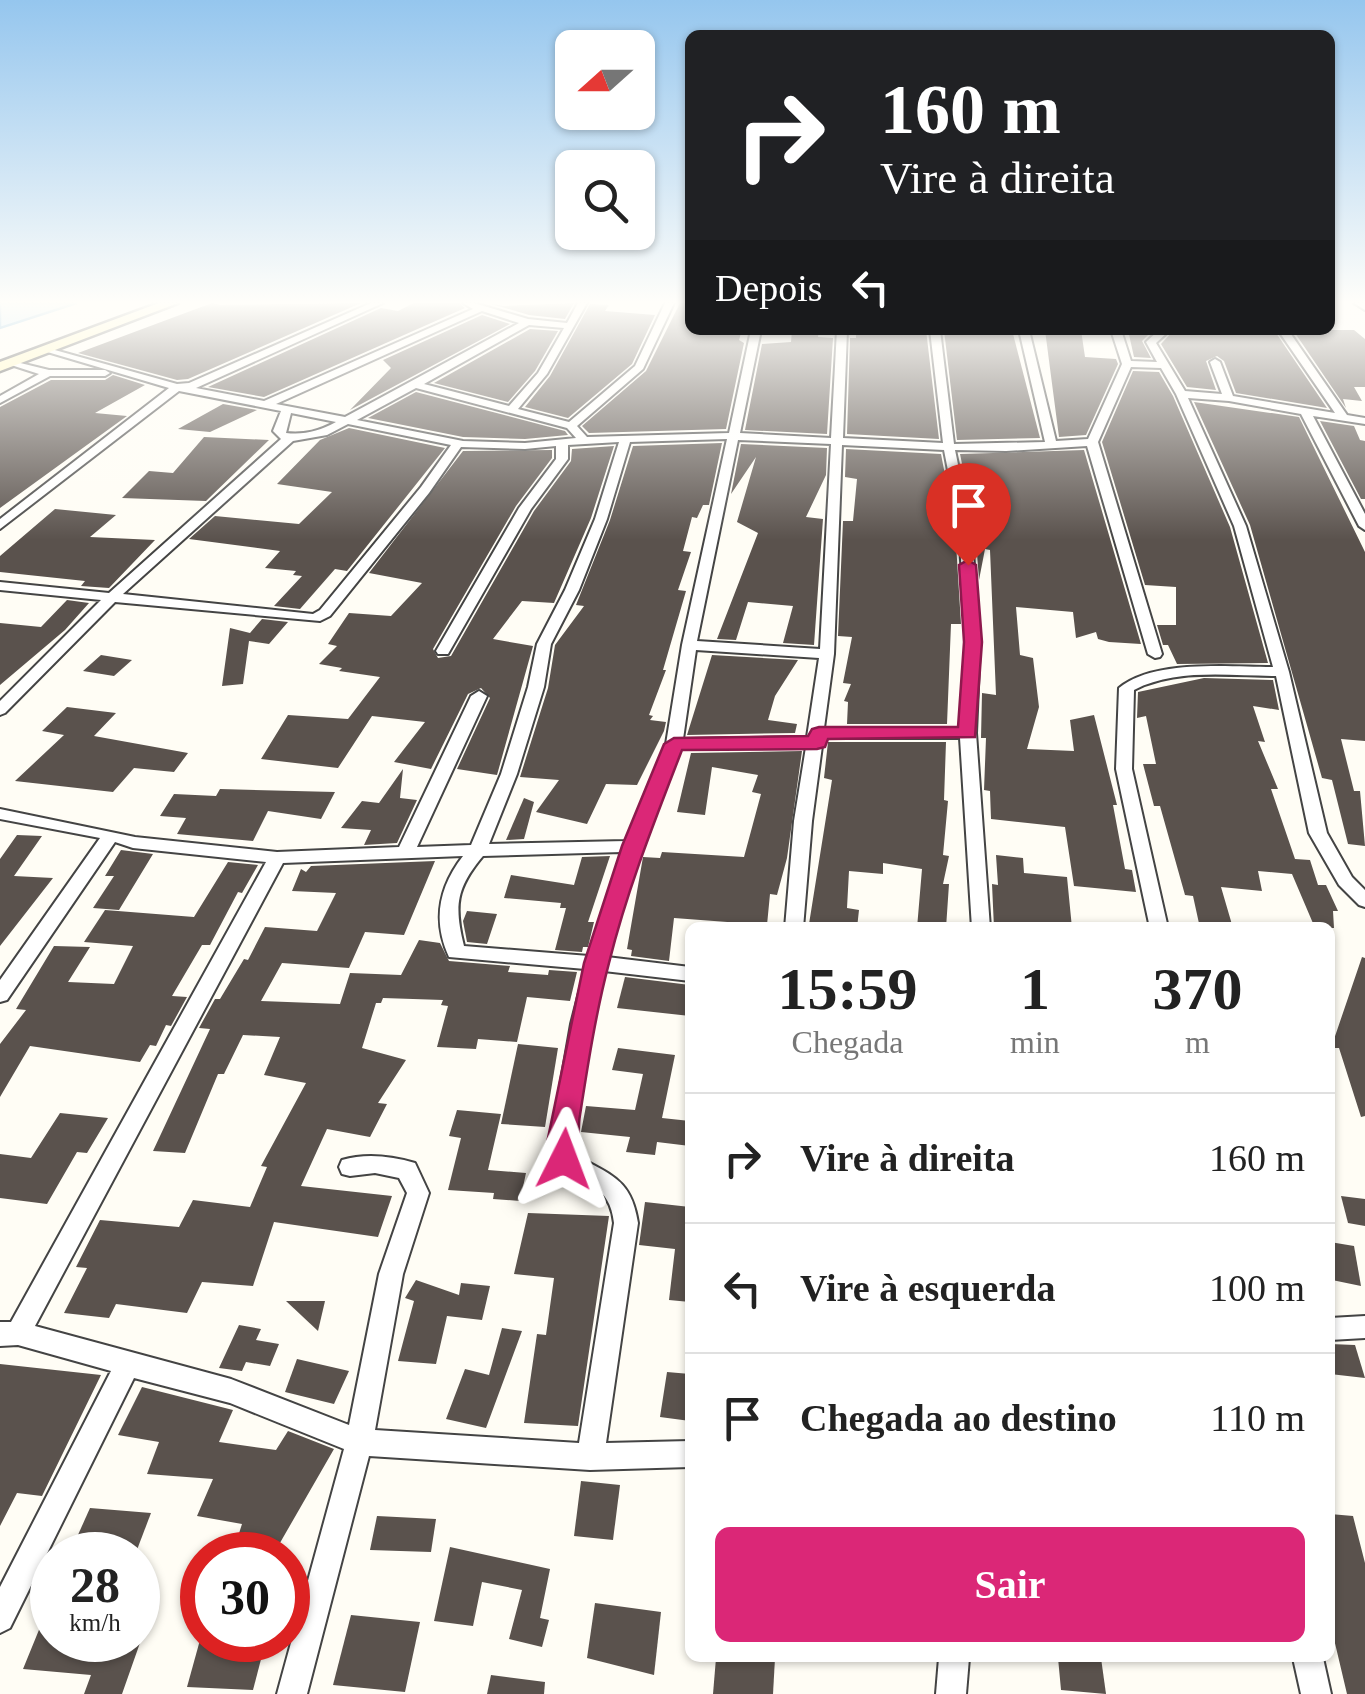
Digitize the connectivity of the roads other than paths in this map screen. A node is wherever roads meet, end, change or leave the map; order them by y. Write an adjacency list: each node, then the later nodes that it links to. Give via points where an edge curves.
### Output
1 (32, 382): 20 (street)
2 (156, 382): 17 (street)
3 (200, 382): 17 (street)
4 (316, 382): 21 (street)
5 (420, 382): 16 (street)
6 (535, 382): 23 (street)
7 (622, 382): 28 (street)
8 (745, 382): 29 (street)
9 (840, 382): 33 (street)
10 (941, 382): 37 (street)
11 (1037, 382): 38 (street)
12 (1119, 382): 34 (street)
13 (1173, 382): 18 (street)
14 (1222, 382): 19 (street)
15 (1318, 382): 25 (street)
16 (415, 385): 23 (street); 26 (street)
17 (176, 388): 21 (street); 39 (street)
18 (1181, 394): 19 (street); 47 (street, via 1240,526)
19 (1229, 398): 24 (street)
20 (0, 400)
21 (264, 405): 22 (street)
22 (287, 410): 26 (street); 30 (street, via 279,431)
23 (511, 411): 28 (street)
24 (1306, 412): 25 (street); 40 (street)
25 (1343, 418): 27 (street)
26 (345, 420): 30 (street, via 323,433); 35 (street)
27 (1365, 421)
28 (571, 426): 32 (street)
29 (733, 436): 31 (street); 33 (street); 43 (street)
30 (289, 438): 42 (street)
31 (626, 438): 32 (street); 56 (street, via 594,536 544,644 509,774)
32 (584, 440): 36 (street)
33 (837, 441): 37 (street); 45 (street)
34 (1092, 442): 38 (street); 46 (street)
35 (458, 443): 36 (street); 42 (street, via 316,618)
36 (562, 443): 44 (street, via 562,459 525,508)
37 (950, 446): 38 (street); 50 (street, via 972,623)
38 (1052, 446)
39 (0, 525)
40 (1365, 526)
41 (0, 586): 42 (street)
42 (111, 598): 49 (street)
43 (688, 645): 45 (street); 52 (street)
44 (444, 651)
45 (827, 654): 51 (street)
46 (1155, 654)
47 (1282, 672): 59 (street, via 1318,832 1345,881); 62 (street, via 1158,677 1127,688 1124,769)
48 (479, 696): 57 (street)
49 (0, 710)
50 (968, 733): 51 (street); 61 (street)
51 (818, 738): 52 (street); 60 (street)
52 (674, 744): 55 (street)
53 (0, 814): 54 (street)
54 (111, 835): 58 (street); 65 (street)
55 (633, 846): 56 (street); 63 (street)
56 (478, 850): 57 (street); 63 (street, via 456,877 444,908 456,952)
57 (405, 853): 58 (street)
58 (276, 858): 69 (street)
59 (1365, 901)
60 (795, 922)
61 (981, 922)
62 (1158, 922)
63 (596, 963): 64 (street); 73 (street, via 561,1143 564,1159 618,1189 626,1223)
64 (685, 973)
65 (0, 995)
66 (350, 1167): 71 (street, via 407,1170 418,1193 391,1274)
67 (1365, 1327): 68 (street)
68 (1335, 1329)
69 (9, 1333): 70 (street)
70 (128, 1364): 71 (street, via 231,1390); 74 (street)
71 (359, 1442): 73 (street); 77 (street)
72 (685, 1454): 73 (street)
73 (590, 1458)
74 (0, 1618)
75 (954, 1662): 78 (street)
76 (1309, 1662): 79 (street)
77 (292, 1694)
78 (950, 1694)
79 (1316, 1694)

